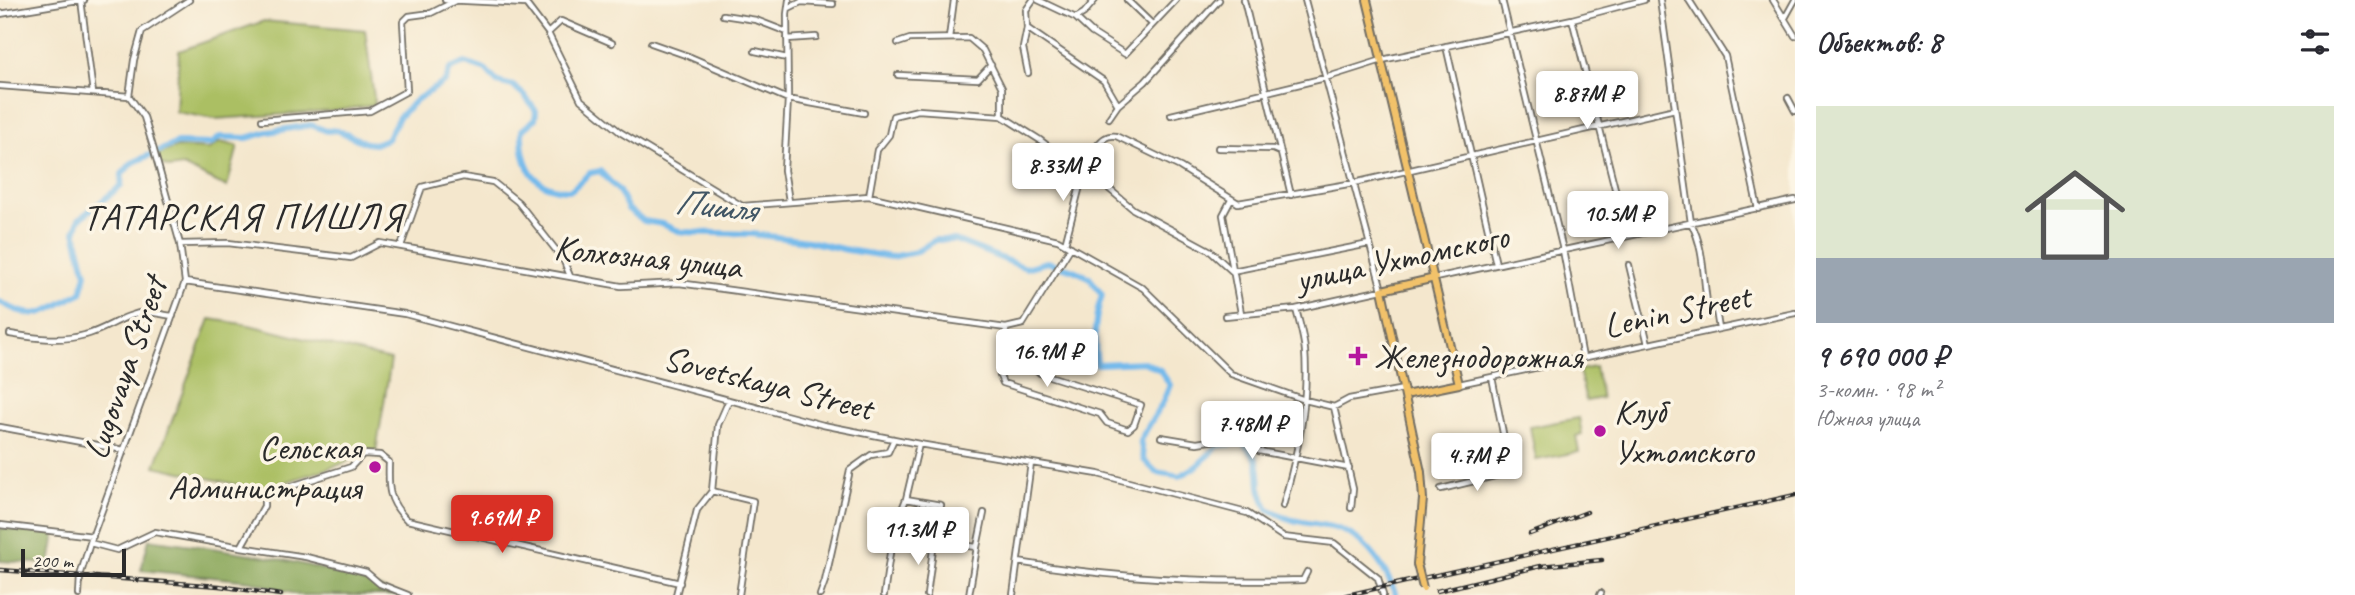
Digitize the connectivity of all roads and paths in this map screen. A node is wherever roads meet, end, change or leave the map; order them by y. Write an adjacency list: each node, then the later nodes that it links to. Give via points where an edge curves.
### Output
1 (82, 0): 24 (street); 50 (street)
2 (189, 0): 52 (street, via 142,31)
3 (446, 0): 20 (street)
4 (789, 0): 23 (street)
5 (954, 0): 36 (street)
6 (1036, 0): 26 (street); 30 (street, via 1026,10)
7 (1095, 0): 26 (street)
8 (1127, 0): 29 (street)
9 (1176, 0): 29 (street)
10 (1219, 0): 55 (street, via 1145,82)
11 (1244, 0): 51 (street)
12 (1305, 0): 48 (street)
13 (1367, 0): 44 (main road)
14 (1503, 0): 33 (street)
15 (1644, 0): 27 (street)
16 (1660, 0): 56 (street)
17 (1689, 0): 76 (street, via 1726,56)
18 (1773, 0): 28 (street)
19 (1795, 0): 28 (street)
20 (459, 1): 21 (street); 62 (street, via 409,16 403,22 407,91 370,111)
21 (526, 2): 32 (street)
22 (834, 4): 23 (street, via 801,2)
23 (788, 9): 31 (street)
24 (0, 14)
25 (723, 15): 31 (street, via 756,20)
26 (1076, 18): 29 (street, via 1125,54)
27 (1572, 19): 33 (street); 63 (street)
28 (1784, 19): 34 (street)
29 (1152, 24)
30 (1027, 28): 46 (street, via 1023,48); 55 (street, via 1104,81)
31 (787, 32): 37 (street)
32 (548, 33): 38 (street, via 561,21); 75 (street, via 581,100 620,132 742,206)
33 (1511, 33): 41 (street); 64 (street)
34 (1795, 36)
35 (816, 37): 37 (street)
36 (949, 38): 40 (street); 45 (street, via 969,38)
37 (787, 39): 43 (street)
38 (612, 43)
39 (651, 43): 54 (street)
40 (898, 43)
41 (1446, 46): 44 (street); 67 (street)
42 (755, 51): 43 (street)
43 (788, 58): 54 (street)
44 (1382, 60): 48 (street); 69 (main road)
45 (991, 65): 47 (street, via 978,79); 60 (street, via 1002,88)
46 (1028, 73)
47 (898, 75)
48 (1325, 78): 51 (street); 70 (street)
49 (0, 86): 50 (street)
50 (93, 93): 52 (street)
51 (1266, 93): 59 (street); 66 (street)
52 (129, 96): 79 (street, Lugovaya Street, via 144,117)
53 (1788, 98): 57 (street)
54 (788, 99): 58 (street); 75 (street, via 785,170)
55 (1118, 105): 61 (street)
56 (1675, 108): 63 (street); 77 (street)
57 (1795, 111)
58 (864, 113)
59 (1171, 115)
60 (1002, 116): 68 (street); 72 (street, via 918,110 893,116 889,135 877,150)
61 (1109, 118)
62 (262, 120)
63 (1599, 127): 64 (street); 78 (street)
64 (1538, 141): 67 (street); 83 (street)
65 (1218, 148): 66 (street)
66 (1281, 153): 71 (street)
67 (1471, 156): 69 (street); 84 (street)
68 (1085, 169): 73 (street, via 1088,155 1100,140 1116,136 1180,167); 81 (street); 86 (street, via 1133,209 1209,250)
69 (1407, 170): 70 (street); 88 (main road)
70 (1354, 183): 71 (street); 80 (street)
71 (1291, 195): 73 (street, via 1238,203)
72 (869, 197): 75 (street); 81 (street)
73 (1231, 200): 86 (street, via 1223,215)
74 (1795, 200): 76 (street, улица Ухтомского)
75 (789, 201)
76 (1758, 209): 77 (street, улица Ухтомского)
77 (1691, 223): 78 (street, улица Ухтомского); 97 (street, via 1702,248 1707,302 1716,310)
78 (1627, 236): 83 (street, улица Ухтомского)
79 (180, 244): 82 (street, Колхозная улица, via 228,243 351,258 380,243); 89 (street, Lugovaya Street)
80 (1369, 244): 86 (street); 90 (street)
81 (1068, 245): 96 (street, via 1023,324); 106 (street, via 1143,288 1231,374)
82 (401, 246): 87 (street, Колхозная улица); 87 (street, via 422,187 463,177 493,182 518,202 564,259)
83 (1563, 250): 84 (street, улица Ухтомского); 101 (street)
84 (1496, 264): 88 (street, улица Ухтомского)
85 (1629, 265): 99 (street)
86 (1234, 271): 92 (street)
87 (570, 277): 96 (street, Колхозная улица, via 621,286 679,283)
88 (1435, 278): 90 (main road, улица Ухтомского); 103 (main road)
89 (185, 282): 94 (street, Lugovaya Street); 105 (street, Sovetskaya Street, via 405,314)
90 (1382, 290): 91 (street, улица Ухтомского); 104 (main road)
91 (1296, 309): 92 (street, улица Ухтомского); 106 (street, via 1305,350)
92 (1241, 313): 95 (street, улица Ухтомского)
93 (1795, 313): 97 (street, Lenin Street)
94 (173, 316): 98 (street, via 146,312 71,338 48,340); 112 (street, Lugovaya Street)
95 (1225, 316)
96 (1006, 328): 100 (street)
97 (1719, 329): 99 (street, Lenin Street)
98 (10, 334)
99 (1648, 344): 101 (street, Lenin Street)
100 (1005, 354): 100 (street, via 1026,360 1040,373 1141,405 1134,425 1128,430 1107,423 1100,414 1003,383)
101 (1583, 358): 102 (street, Lenin Street)
102 (1492, 377): 103 (street, Lenin Street); 116 (street, via 1510,469)
103 (1459, 384): 104 (main road, Lenin Street)
104 (1405, 392): 107 (street, via 1349,399); 131 (main road, bridge, via 1422,483 1417,564)
105 (729, 400): 110 (street, Sovetskaya Street); 117 (street, via 718,425)
106 (1306, 400): 107 (street); 113 (street)
107 (1334, 407): 115 (street)
108 (0, 427): 112 (street)
109 (1161, 437): 113 (street, via 1197,443 1245,438 1259,451)
110 (894, 439): 111 (street, Sovetskaya Street); 136 (street, via 888,452 871,455 850,470)
111 (919, 444): 114 (street, Sovetskaya Street); 118 (street)
112 (124, 450): 123 (street, Lugovaya Street)
113 (1297, 457): 115 (street); 119 (street)
114 (1031, 463): 128 (street); 141 (street, Sovetskaya Street, via 1098,474 1247,513 1283,537 1334,544 1378,578)
115 (1349, 468): 120 (street)
116 (1441, 489)
117 (712, 492): 130 (street, via 697,510); 135 (street, via 753,501)
118 (906, 499): 124 (street, via 941,505); 137 (street, via 894,532)
119 (1283, 506)
120 (1351, 508)
121 (984, 513): 127 (street)
122 (0, 525): 123 (street)
123 (93, 536): 125 (street, Lugovaya Street)
124 (934, 542): 127 (street); 138 (street)
125 (90, 543): 126 (street, via 117,550 155,531); 132 (street, Lugovaya Street)
126 (241, 547): 130 (street, via 264,506 264,495 351,467 363,454 380,455 389,462 388,482 395,508 407,520); 133 (street, via 366,572 380,584)
127 (977, 547): 139 (street)
128 (1018, 562): 129 (street, via 1159,580 1303,580); 140 (street)
129 (1307, 572)
130 (680, 583): 134 (street)
131 (1423, 592)
132 (79, 595)
133 (408, 595)
134 (676, 595)
135 (739, 595)
136 (820, 595)
137 (884, 595)
138 (927, 595)
139 (969, 595)
140 (1013, 595)
141 (1383, 595)

